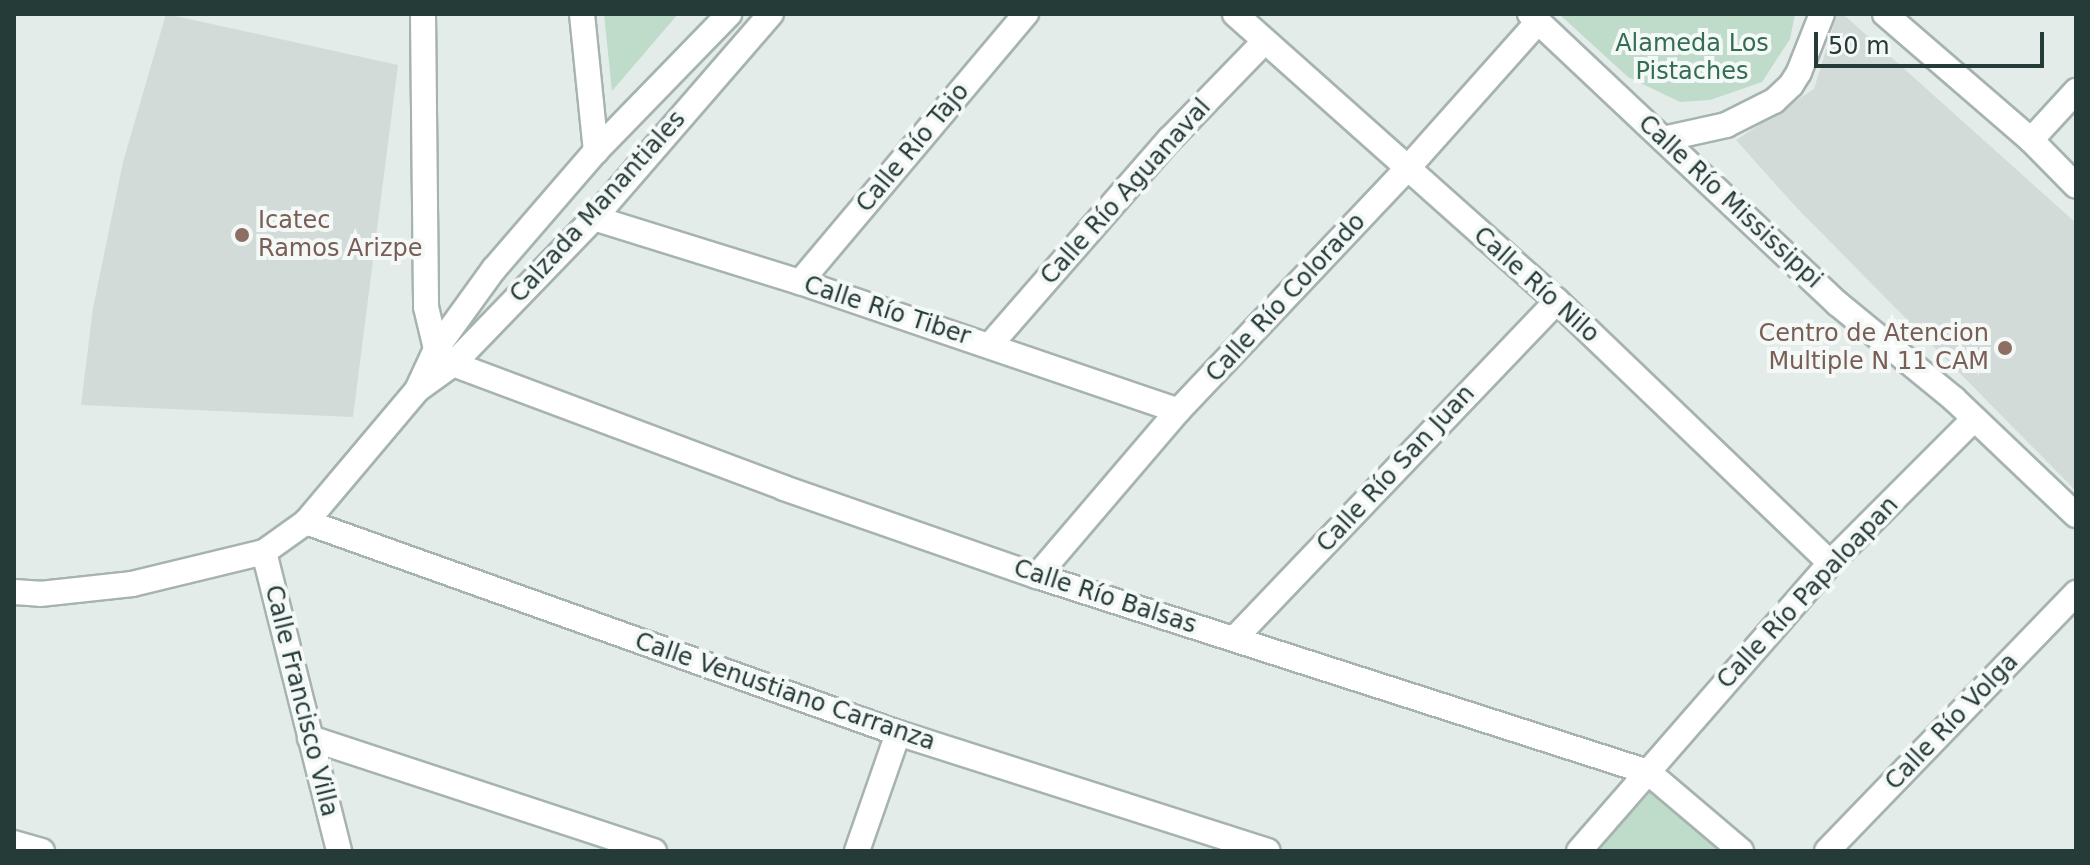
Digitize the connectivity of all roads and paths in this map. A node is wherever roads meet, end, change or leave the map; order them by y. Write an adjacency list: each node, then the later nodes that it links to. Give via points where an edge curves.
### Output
1 (423, 14): 21 (street, via 426,307)
2 (582, 14): 14 (street)
3 (728, 14): 14 (street, Calzada Manantiales)
4 (771, 14): 17 (street, Calzada Manantiales)
5 (1026, 14): 18 (street, Calle Río Tajo)
6 (1235, 14): 10 (street, Calle Río Nilo)
7 (1822, 14): 12 (street, via 1799,72 1774,101 1726,125)
8 (1885, 14): 13 (street)
9 (1534, 18): 12 (street, Calle Río Mississippi); 15 (street, Calle Río Colorado)
10 (1265, 41): 15 (street, Calle Río Nilo); 20 (street, Calle Río Aguanaval, via 1170,139)
11 (2076, 91): 13 (street)
12 (1663, 139): 23 (street, Calle Río Mississippi, via 1838,304)
13 (2031, 140): 16 (street)
14 (596, 151): 21 (street, Calzada Manantiales, via 494,269)
15 (1406, 170): 19 (street, Calle Río Nilo); 22 (street, Calle Río Colorado)
16 (2076, 186)
17 (594, 218): 18 (street, Calle Río Tiber); 21 (street, Calzada Manantiales)
18 (800, 282): 20 (street, Calle Río Tiber)
19 (1557, 301): 27 (street, Calle Río Nilo); 31 (street, Calle Río San Juan)
20 (990, 345): 22 (street, Calle Río Tiber)
21 (444, 356): 25 (street, Calzada Manantiales); 28 (street, Calle Río Balsas, via 784,488)
22 (1178, 411): 28 (street, Calle Río Colorado)
23 (1974, 419): 24 (street, Calle Río Mississippi); 27 (street, Calle Río Papaloapan)
24 (2076, 515)
25 (306, 522): 26 (street, Calzada Manantiales); 32 (street, Calle Venustiano Carranza)
26 (264, 552): 29 (street, Calzada Manantiales, via 132,584); 33 (street, Calle Francisco Villa)
27 (1830, 563): 34 (street, Calle Río Papaloapan)
28 (1037, 576): 31 (street, Calle Río Balsas)
29 (14, 592)
30 (2076, 593): 43 (street, Calle Río Volga)
31 (1235, 638): 34 (street, Calle Río Balsas)
32 (898, 733): 39 (street); 40 (street, Calle Venustiano Carranza)
33 (310, 738): 37 (street, Calle Francisco Villa); 38 (street)
34 (1648, 772): 41 (street, Calle Río Papaloapan); 42 (street, Calle Río Balsas)
35 (14, 843): 36 (street)
36 (42, 851)
37 (339, 851)
38 (654, 851)
39 (857, 851)
40 (1268, 851)
41 (1579, 851)
42 (1741, 851)
43 (1827, 851)

